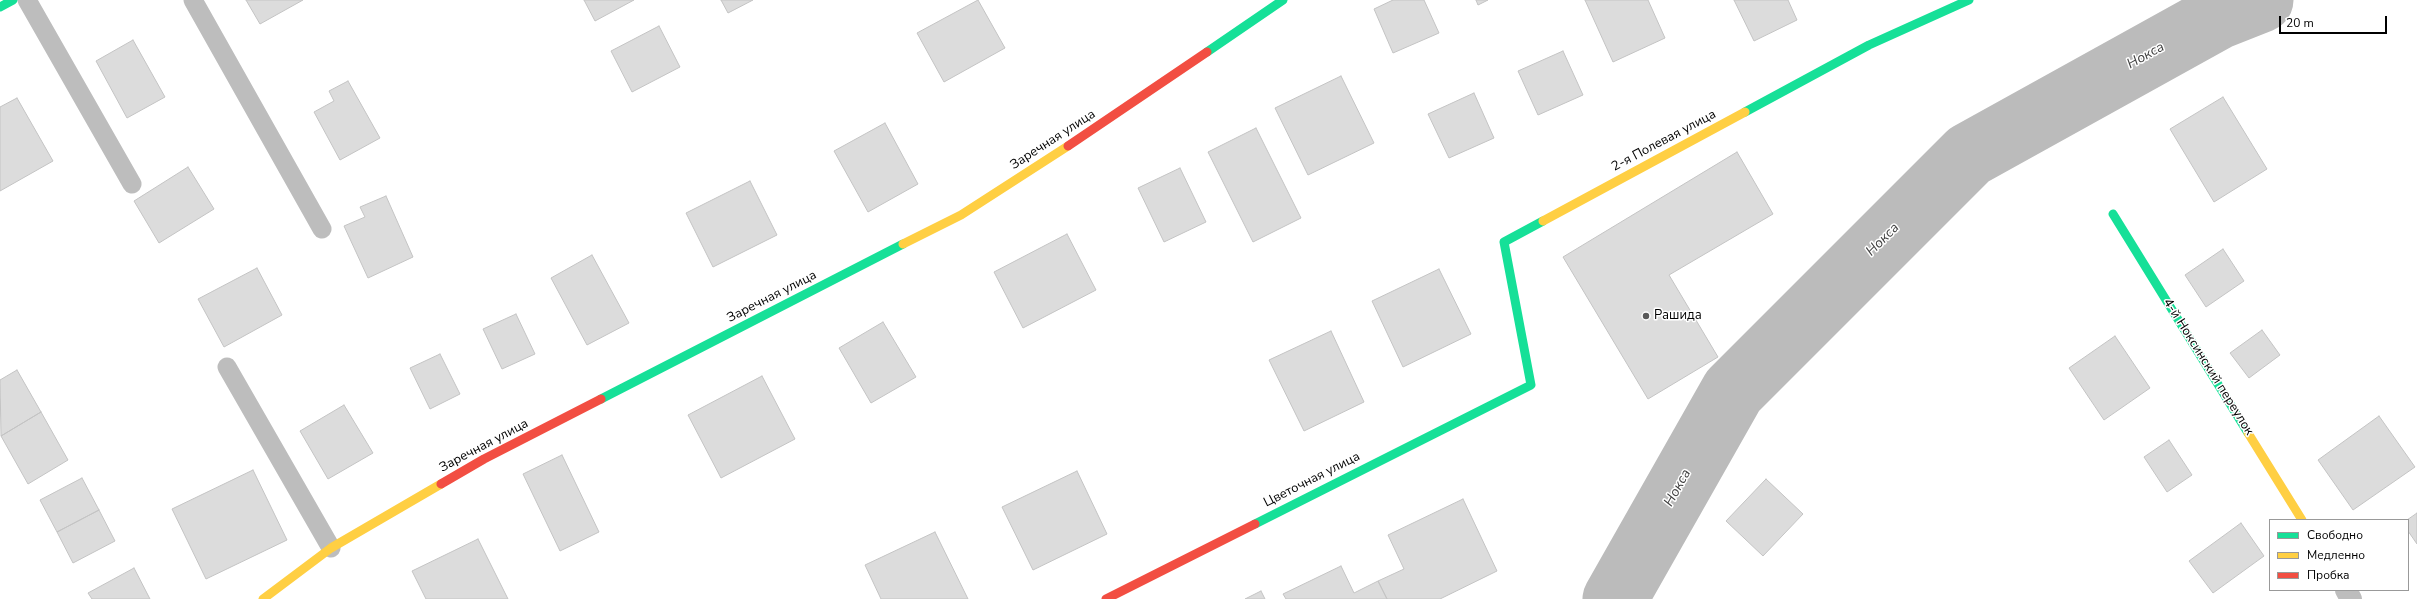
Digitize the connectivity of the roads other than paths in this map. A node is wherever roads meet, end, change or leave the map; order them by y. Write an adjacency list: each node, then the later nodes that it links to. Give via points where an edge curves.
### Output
1 (13, 0): 6 (street)
2 (27, 0): 7 (lane)
3 (193, 0): 9 (lane)
4 (1283, 0): 13 (street, Заречная улица, via 1095,129 961,214 484,459)
5 (1968, 0): 11 (street, 2-я Полевая улица, via 1869,45 1504,242)
6 (0, 7)
7 (132, 184)
8 (2113, 214): 12 (street, 4-й Ноксинский переулок)
9 (322, 229)
10 (227, 367): 13 (lane)
11 (1531, 385): 15 (street, Цветочная улица)
12 (2301, 519)
13 (331, 548): 14 (street, Заречная улица)
14 (263, 599)
15 (1106, 599)

